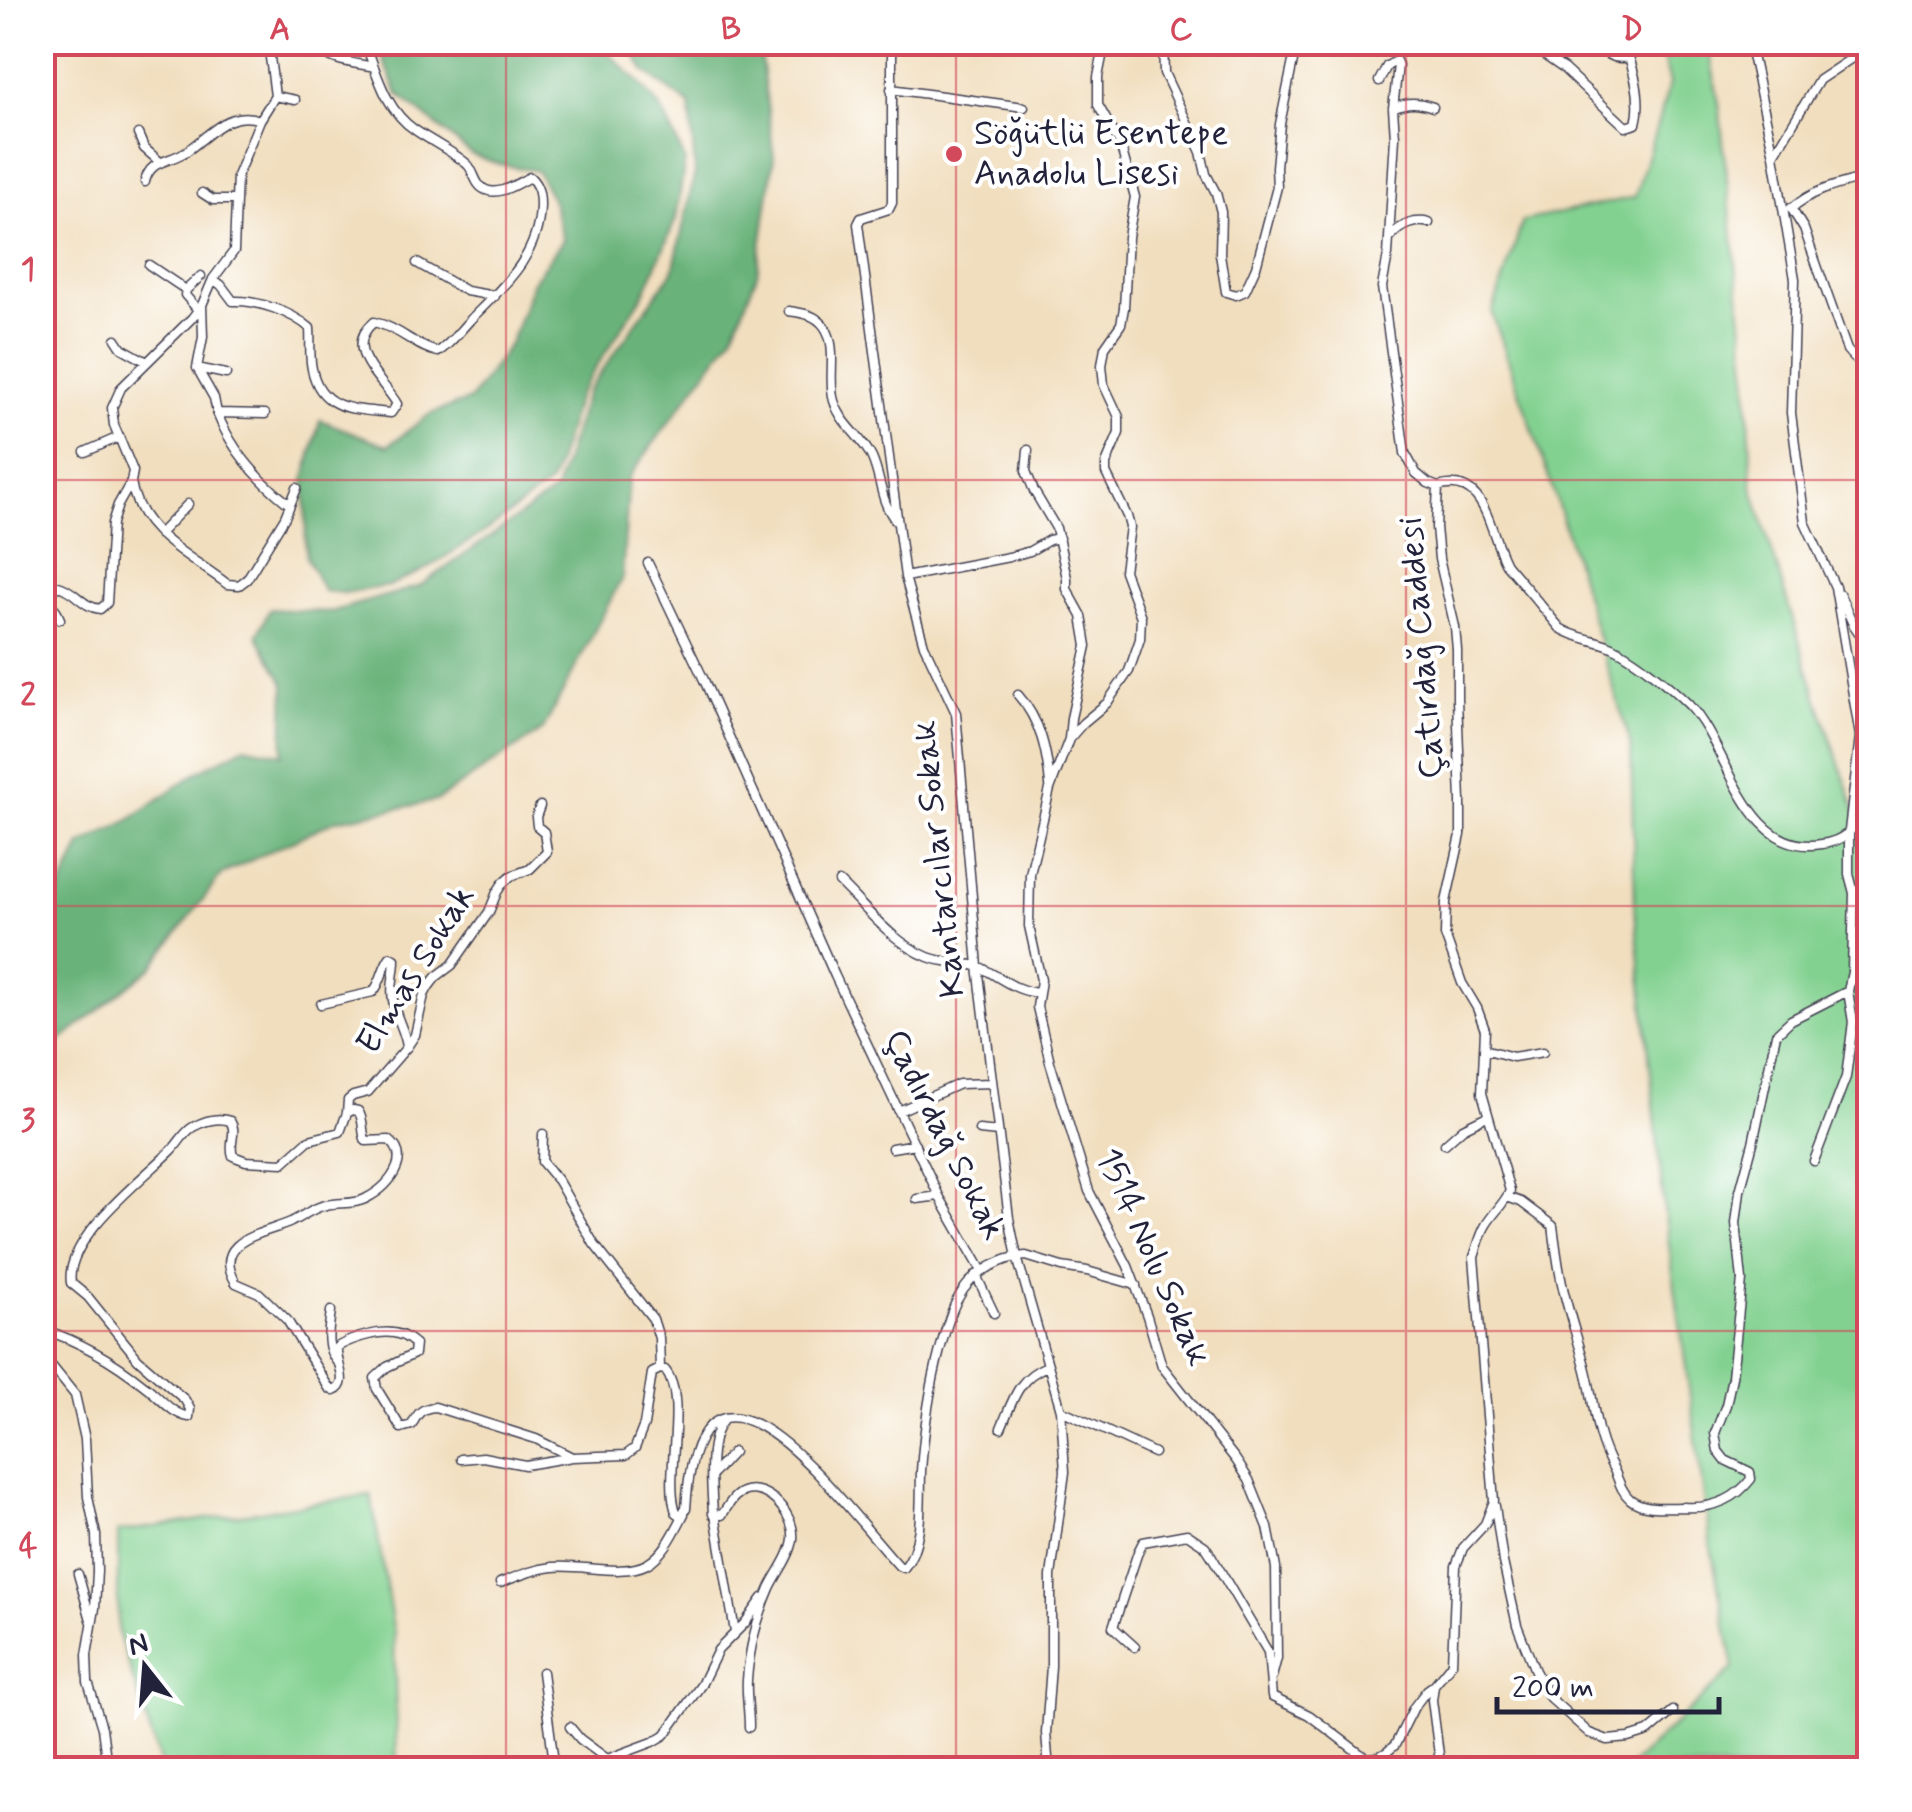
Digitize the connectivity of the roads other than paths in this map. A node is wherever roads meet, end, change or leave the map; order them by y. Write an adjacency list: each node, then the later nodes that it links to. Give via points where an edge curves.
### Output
1 (164, 42): 2 (street, via 182,51)
2 (203, 42)
3 (268, 42): 19 (street)
4 (365, 42): 16 (street)
5 (892, 42): 18 (street)
6 (1105, 42): 68 (street, via 1098,104 1120,144 1135,197 1124,308 1102,365 1119,417 1106,473 1130,528 1124,571 1141,617 1140,638 1130,670 1107,703)
7 (1163, 42): 8 (street, via 1164,73 1216,192 1222,274 1226,292 1236,295 1245,291 1262,247)
8 (1298, 42)
9 (1525, 42): 15 (street, via 1564,68 1626,127 1639,114)
10 (1596, 42): 15 (street, via 1608,55)
11 (1630, 42): 15 (street)
12 (1748, 42): 26 (street)
13 (1870, 46): 26 (street, via 1819,80)
14 (318, 48): 16 (street)
15 (1630, 57)
16 (374, 67): 40 (street, via 402,121 469,166 478,185 487,191 530,178 538,184 540,216 532,246)
17 (1379, 81): 23 (street, via 1396,61)
18 (891, 89): 21 (street); 58 (street, Kantarcılar Sokak, via 892,203 858,224)
19 (275, 96): 20 (street); 24 (street)
20 (295, 100)
21 (1024, 107)
22 (1432, 107): 23 (street, via 1418,102)
23 (1394, 108): 34 (street)
24 (260, 120): 27 (street, via 233,118 185,153); 31 (street)
25 (138, 134): 27 (street)
26 (1774, 156): 32 (street)
27 (160, 162): 29 (street)
28 (1870, 176): 32 (street, via 1821,190)
29 (145, 182)
30 (202, 193): 31 (street)
31 (235, 200): 38 (street, via 234,251)
32 (1787, 212): 44 (street, via 1804,229 1847,350 1854,358); 63 (street, via 1796,278 1791,414 1805,522)
33 (1429, 223): 34 (street, via 1404,226)
34 (1389, 240): 54 (street, via 1382,287 1405,453 1416,473)
35 (416, 263): 40 (street, via 466,292)
36 (149, 265): 39 (street)
37 (201, 276): 39 (street)
38 (213, 279): 40 (street, via 233,301 253,302 310,328 312,368 332,402 391,413 396,404 366,360 364,330 385,324 438,352); 41 (street)
39 (186, 290): 41 (street)
40 (495, 296)
41 (200, 307): 45 (street); 46 (street)
42 (789, 312): 58 (street, via 806,313 828,332 835,406 871,456 887,511)
43 (116, 339): 45 (street)
44 (1870, 358)
45 (147, 362): 50 (street, via 112,408)
46 (197, 368): 47 (street); 48 (street)
47 (226, 374)
48 (217, 413): 49 (street); 57 (street, via 242,458)
49 (265, 414)
50 (119, 436): 52 (street); 53 (street)
51 (1028, 450): 60 (street, 1514 Nolu Sokak, via 1026,472)
52 (85, 452)
53 (131, 482): 59 (street, via 135,502); 64 (street, via 112,523 107,603 90,608 58,586)
54 (1438, 487): 72 (street, Çatırdağ Caddesi, via 1452,482 1475,494 1506,564 1560,628 1620,651 1690,707 1743,798 1773,833 1803,846 1827,844); 79 (street, Çatırdağ Caddesi, via 1439,558 1457,650 1462,802 1446,934 1485,1030)
55 (297, 488): 57 (street)
56 (188, 504): 59 (street)
57 (290, 504): 59 (street, via 239,586)
58 (897, 522): 62 (street, Kantarcılar Sokak)
59 (159, 534)
60 (1059, 538): 62 (street, via 1009,558); 68 (street, 1514 Nolu Sokak, via 1088,646)
61 (648, 562): 82 (street, Çadırdağ Sokak)
62 (905, 577): 74 (street, Kantarcılar Sokak, via 924,645 956,713)
63 (1835, 587): 66 (street); 72 (street, via 1860,736)
64 (43, 598): 65 (street)
65 (60, 619)
66 (1870, 649)
67 (1018, 695): 70 (street, via 1048,756)
68 (1068, 739): 70 (street, 1514 Nolu Sokak)
69 (1870, 784): 72 (street, via 1862,817)
70 (1050, 790): 76 (street, 1514 Nolu Sokak, via 1030,874)
71 (540, 806): 78 (street, Elmas Sokak, via 537,826 546,852 503,883 452,965 436,976)
72 (1850, 831): 75 (street)
73 (838, 882): 74 (street, via 909,947 937,960)
74 (978, 966): 76 (street); 81 (street, Kantarcılar Sokak)
75 (1848, 991): 91 (street, via 1853,1022 1846,1077); 93 (street, via 1776,1034 1740,1191 1742,1280 1732,1377 1714,1432 1718,1451 1751,1479 1719,1504 1639,1505 1618,1484 1592,1413 1553,1226)
76 (1038, 993): 97 (street, 1514 Nolu Sokak, via 1050,1062 1088,1190)
77 (320, 1004): 78 (street, via 372,992 387,960 395,959 392,994)
78 (407, 1047): 83 (street, Elmas Sokak, via 368,1092 348,1100)
79 (1484, 1049): 80 (street, via 1513,1057); 84 (street, Çatırdağ Caddesi)
80 (1543, 1052)
81 (992, 1083): 82 (street, via 959,1084); 86 (street, Kantarcılar Sokak)
82 (900, 1111): 88 (street, Çadırdağ Sokak)
83 (347, 1113): 100 (street, via 340,1132 309,1140 283,1163 232,1156 234,1129 224,1118 190,1128 112,1206 72,1262 70,1282 186,1400 189,1416 73,1339); 102 (street, via 361,1115 366,1142 389,1140 398,1150 386,1185 360,1202 323,1205 242,1240 229,1263 236,1283 260,1292 286,1320 334,1391 343,1381)
84 (1488, 1116): 89 (street); 93 (street, Çatırdağ Caddesi)
85 (978, 1130): 86 (street)
86 (998, 1132): 95 (street, Kantarcılar Sokak)
87 (542, 1134): 104 (street, via 542,1162 653,1319)
88 (915, 1144): 90 (street); 92 (street, Çadırdağ Sokak)
89 (1446, 1144)
90 (892, 1148)
91 (1814, 1162)
92 (939, 1196): 94 (street); 96 (street, Çadırdağ Sokak)
93 (1507, 1196): 113 (street, via 1474,1257)
94 (917, 1199)
95 (1016, 1256): 96 (street); 97 (street); 103 (street, Kantarcılar Sokak)
96 (979, 1273): 99 (street); 106 (street, Çadırdağ Sokak, via 952,1308 935,1369 916,1545 904,1568 775,1434 750,1419)
97 (1136, 1285): 123 (street, 1514 Nolu Sokak, via 1162,1366 1236,1460 1268,1527 1278,1646)
98 (331, 1311): 102 (street, via 328,1344)
99 (994, 1313)
100 (42, 1329)
101 (42, 1354): 119 (street, via 75,1395 81,1415 98,1571)
102 (337, 1362): 110 (street, via 337,1346 345,1342 401,1334 416,1344 414,1354 375,1378 400,1428 435,1407 536,1439)
103 (1047, 1366): 105 (street, Kantarcılar Sokak); 107 (street, via 1028,1374)
104 (660, 1369): 110 (street, via 652,1373 635,1448); 114 (street, via 670,1374 675,1399 673,1506)
105 (1061, 1410): 109 (street); 132 (street, Kantarcılar Sokak, via 1066,1472 1051,1576)
106 (725, 1419): 112 (street, via 716,1429); 114 (street, via 709,1428 698,1447)
107 (1002, 1428)
108 (732, 1452): 112 (street)
109 (1154, 1453)
110 (572, 1458): 111 (street, via 525,1465)
111 (461, 1459)
112 (712, 1475): 115 (street)
113 (1494, 1501): 124 (street, via 1456,1566 1452,1663); 125 (street, via 1517,1625 1550,1698 1589,1733 1608,1740 1648,1732)
114 (684, 1514): 117 (street, via 649,1563 630,1570 531,1570)
115 (716, 1514): 118 (street, via 750,1490 779,1504 794,1538); 120 (street)
116 (78, 1574): 119 (street)
117 (500, 1584)
118 (769, 1590): 120 (street); 127 (street, via 747,1680)
119 (92, 1624): 129 (street, via 88,1682 102,1728)
120 (735, 1632): 128 (street, via 665,1735)
121 (1135, 1648): 123 (street, via 1112,1627 1138,1552 1143,1542 1187,1534 1205,1546 1268,1652)
122 (542, 1672): 130 (street)
123 (1270, 1681): 124 (street, via 1275,1699 1368,1758 1395,1745)
124 (1434, 1685): 133 (street)
125 (1673, 1711)
126 (570, 1726): 128 (street)
127 (749, 1727)
128 (608, 1760): 131 (street)
129 (104, 1770)
130 (555, 1770)
131 (586, 1770)
132 (1049, 1770)
133 (1441, 1770)

